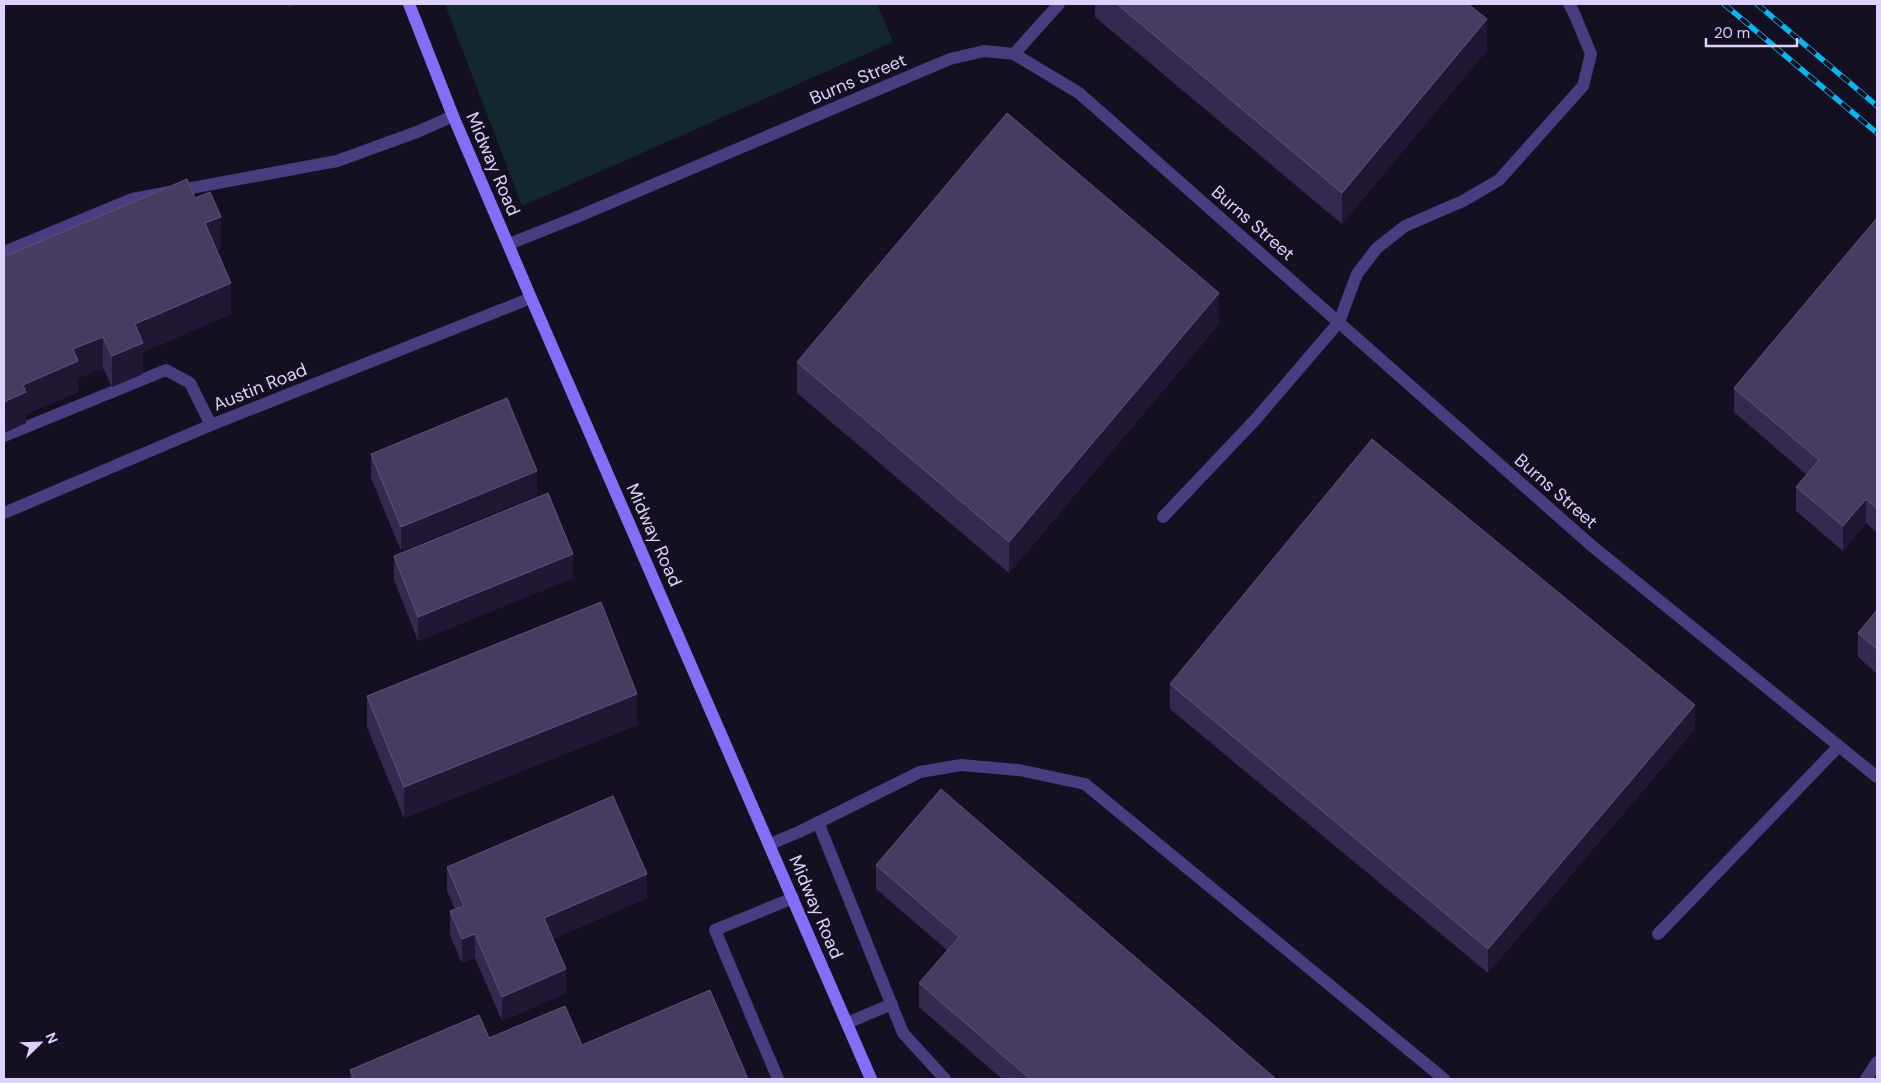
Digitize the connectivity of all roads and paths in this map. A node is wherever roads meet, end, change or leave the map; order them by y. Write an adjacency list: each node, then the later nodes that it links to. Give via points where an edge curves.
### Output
1 (409, 4): 5 (main road, Midway Road)
2 (1060, 4): 4 (street)
3 (1569, 4): 9 (street, via 1591,54 1584,86 1499,180 1463,201 1405,226 1377,248 1357,274)
4 (1014, 54): 6 (street, Burns Street, via 984,51 950,60); 9 (street, Burns Street, via 1080,93)
5 (453, 116): 6 (main road, Midway Road); 7 (street, via 337,161 132,199)
6 (509, 244): 8 (main road, Midway Road)
7 (4, 252)
8 (531, 298): 10 (street, Austin Road); 17 (main road, Midway Road)
9 (1339, 322): 13 (street, via 1256,419); 14 (street, Burns Street, via 1592,546)
10 (211, 425): 11 (street, via 190,383 166,370); 12 (street, Austin Road)
11 (4, 436)
12 (4, 513)
13 (1163, 517)
14 (1839, 746): 15 (street, Burns Street); 19 (street)
15 (1877, 777)
16 (818, 822): 17 (street); 20 (street); 26 (street, via 920,772 960,765 1019,770 1085,784)
17 (770, 844): 18 (main road, Midway Road)
18 (793, 898): 21 (main road, Midway Road); 23 (street, via 715,930)
19 (1658, 934)
20 (892, 1004): 21 (street); 25 (street, via 903,1033)
21 (847, 1023): 24 (main road, Midway Road)
22 (1877, 1062): 27 (street)
23 (778, 1079)
24 (871, 1079)
25 (946, 1079)
26 (1444, 1079)
27 (1866, 1079)

